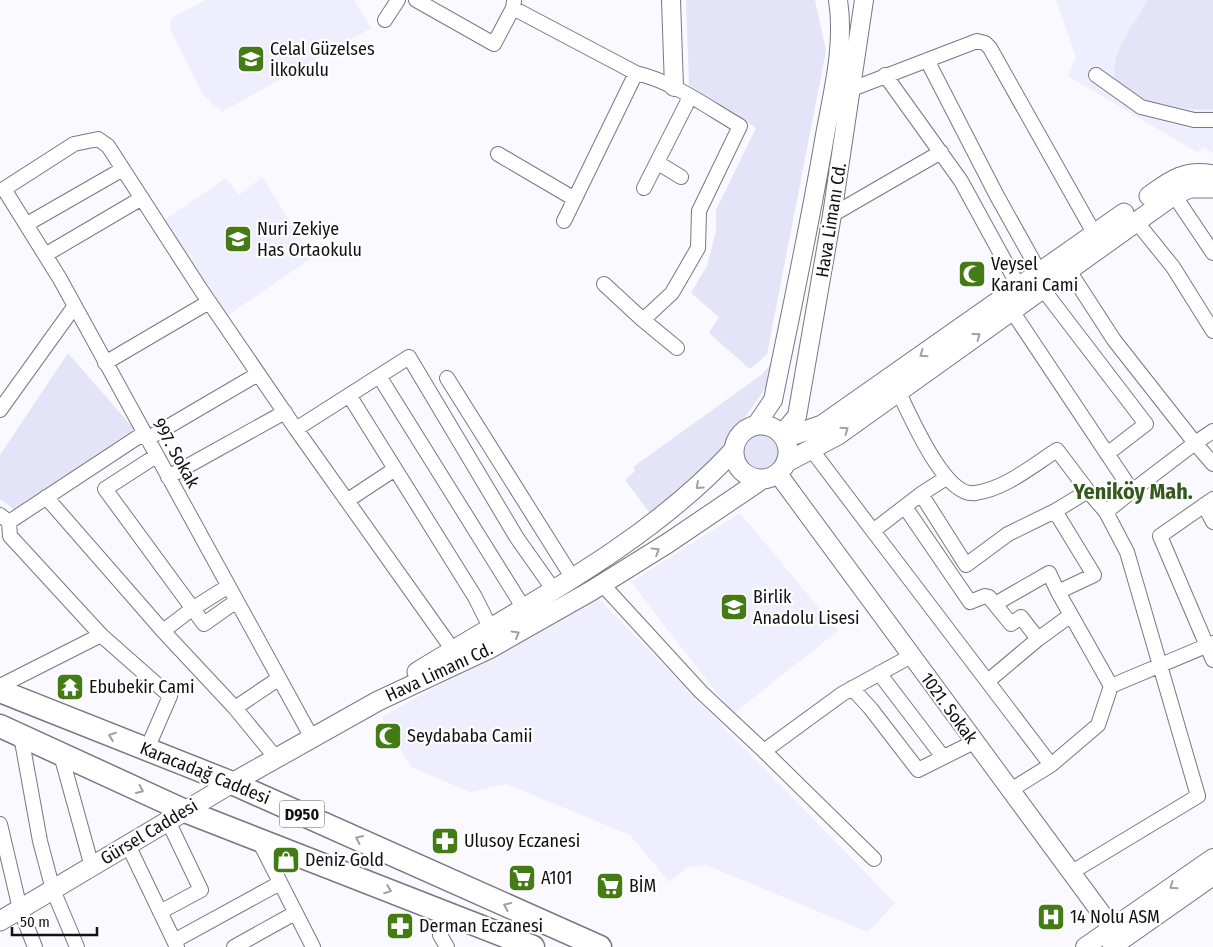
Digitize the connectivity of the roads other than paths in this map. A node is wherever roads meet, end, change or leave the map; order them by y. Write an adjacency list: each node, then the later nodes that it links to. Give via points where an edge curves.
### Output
1 (398, 0): 7 (street)
2 (416, 0): 6 (street, via 494,44)
3 (671, 0): 12 (street)
4 (838, 0): 52 (street, Hava Limanı Cd., via 842,23 838,62 816,192 773,400)
5 (864, 0): 13 (street, Hava Limanı Cd.)
6 (513, 4): 9 (street)
7 (385, 20)
8 (927, 60): 10 (street); 31 (street, via 977,41 990,48); 35 (street)
9 (636, 73): 12 (street); 26 (street)
10 (884, 74): 13 (street); 16 (street)
11 (1096, 75): 15 (street, via 1141,107 1194,120)
12 (674, 87): 14 (street)
13 (852, 89): 27 (street, Hava Limanı Cd.)
14 (690, 97): 18 (street); 41 (street, via 740,126 699,212 698,248 672,293)
15 (1213, 120)
16 (941, 152): 27 (street); 37 (street, via 961,180)
17 (498, 154): 26 (street)
18 (658, 163): 21 (street); 22 (street)
19 (123, 169): 25 (street); 30 (street); 30 (street, 997. Sokak, via 108,146 98,139 74,144 4,189)
20 (1213, 175): 31 (main road, via 1190,173 1177,177)
21 (681, 176)
22 (644, 188)
23 (1213, 188): 24 (main road, via 1190,188)
24 (1174, 194): 28 (main road); 32 (street)
25 (142, 198): 33 (street); 38 (street)
26 (573, 198): 29 (street)
27 (832, 215): 56 (street, Hava Limanı Cd., via 797,416)
28 (1135, 220): 34 (main road); 42 (street, via 1173,267)
29 (564, 221)
30 (27, 224): 33 (street, 997. Sokak)
31 (1094, 233): 35 (main road)
32 (1213, 253)
33 (45, 255): 39 (street, 997. Sokak)
34 (1068, 269): 35 (main road); 57 (street, via 1114,340)
35 (1041, 280): 37 (main road); 40 (main road, Hava Limanı Cd.); 60 (street, via 1146,424)
36 (604, 284): 41 (street)
37 (1019, 287): 56 (main road, one-way to 56, via 822,425)
38 (209, 302): 44 (street); 45 (street)
39 (74, 306): 44 (street, 997. Sokak); 50 (street)
40 (1012, 311): 48 (main road, Hava Limanı Cd., one-way to 40); 60 (street)
41 (643, 320): 43 (street)
42 (1213, 331)
43 (677, 348)
44 (105, 363): 55 (street, 997. Sokak)
45 (258, 374): 51 (street); 55 (street)
46 (379, 376): 49 (street); 82 (street, via 409,357 517,538); 86 (street)
47 (447, 378): 79 (street)
48 (899, 393): 58 (main road, Hava Limanı Cd., one-way to 48, via 838,435); 66 (street)
49 (349, 395): 53 (street); 63 (street)
50 (0, 410)
51 (285, 412): 53 (street); 65 (street)
52 (756, 425): 56 (main road, via 775,428); 59 (main road, via 740,434)
53 (296, 429): 71 (street)
54 (1213, 431): 57 (street)
55 (146, 436): 61 (street, 997. Sokak); 70 (street)
56 (784, 436): 64 (main road, via 789,454)
57 (1196, 442): 62 (street); 68 (street)
58 (811, 449): 64 (main road, Hava Limanı Cd.); 78 (street)
59 (734, 451): 64 (main road, via 738,468 745,474); 79 (main road, Hava Limanı Cd., one-way to 79, via 648,529)
60 (1107, 454): 68 (street)
61 (156, 456): 65 (street, 997. Sokak); 87 (street, via 105,489)
62 (1213, 464)
63 (395, 469): 71 (street); 89 (street, via 475,597)
64 (775, 472): 80 (main road, Hava Limanı Cd., one-way to 64); 95 (street, 1021. Sokak)
65 (168, 477): 81 (street, 997. Sokak)
66 (946, 478): 67 (street, via 962,491 974,494 999,486 1057,450); 69 (street)
67 (1088, 491): 74 (street); 75 (street)
68 (1132, 491): 75 (street)
69 (921, 494): 73 (street); 74 (street, via 966,565 1008,534)
70 (46, 497): 76 (street); 90 (street)
71 (348, 500): 94 (street)
72 (1208, 502): 77 (street); 93 (street, via 1160,536)
73 (906, 507): 78 (street); 85 (street, via 970,602 985,596)
74 (1055, 511): 83 (street, via 1094,575)
75 (1106, 512): 97 (street, via 1127,552)
76 (5, 518): 91 (street, via 10,536)
77 (1213, 522)
78 (874, 531): 100 (street)
79 (572, 577): 82 (main road, Hava Limanı Cd.)
80 (602, 584): 105 (main road, Hava Limanı Cd., one-way to 80, via 489,650); 112 (street, via 701,692)
81 (227, 587): 84 (street, 997. Sokak); 87 (street)
82 (552, 589): 86 (main road, Hava Limanı Cd.)
83 (1058, 592): 85 (street, via 1049,573); 88 (street)
84 (235, 602): 87 (street, via 204,624); 99 (street, 997. Sokak)
85 (995, 604): 92 (street, via 1011,624 1021,617)
86 (523, 607): 89 (main road, Hava Limanı Cd.)
87 (192, 609): 90 (street)
88 (1071, 615): 92 (street); 102 (street)
89 (490, 627): 94 (main road, Hava Limanı Cd.)
90 (163, 631): 106 (street)
91 (101, 635): 101 (street); 111 (street, via 170,696)
92 (1038, 640): 100 (street)
93 (1210, 645): 96 (street); 97 (street)
94 (453, 650): 105 (main road, Hava Limanı Cd., via 401,682)
95 (911, 656): 98 (street); 110 (street, 1021. Sokak)
96 (1213, 660)
97 (1162, 666): 102 (street); 126 (street, via 1198,796)
98 (880, 673): 103 (street); 114 (street)
99 (278, 679): 106 (street); 109 (street, 997. Sokak)
100 (988, 681): 116 (street)
101 (0, 686)
102 (1111, 686): 116 (street, via 1098,725)
103 (852, 688): 112 (street); 114 (street, via 918,770)
104 (0, 692): 111 (highway, Karacadağ Caddesi / D950, one-way to 104)
105 (378, 701): 109 (main road, Gürsel Caddesi)
106 (235, 708): 115 (street)
107 (0, 726): 108 (highway, D950)
108 (21, 736): 113 (highway, D950); 129 (street, via 40,841)
109 (312, 738): 115 (main road, Gürsel Caddesi)
110 (974, 742): 114 (street); 118 (street, 1021. Sokak)
111 (148, 749): 117 (highway, Karacadağ Caddesi / D950)
112 (764, 751): 124 (street)
113 (61, 754): 119 (highway, D950, one-way to 119); 125 (street)
114 (943, 757)
115 (276, 758): 117 (main road, Gürsel Caddesi)
116 (1051, 764): 118 (street)
117 (232, 782): 119 (main road, Gürsel Caddesi); 144 (highway, Karacadağ Caddesi / D950, one-way to 117)
118 (1010, 791): 126 (street, 1021. Sokak)
119 (176, 816): 121 (highway, D950); 122 (main road, Gürsel Caddesi); 132 (street, via 201,890)
120 (0, 824): 130 (street)
121 (258, 839): 128 (street); 131 (highway, D950, one-way to 131)
122 (128, 845): 125 (main road, Gürsel Caddesi); 132 (street)
123 (1213, 858): 135 (street, one-way to 135)
124 (874, 859)
125 (92, 867): 129 (main road, Gürsel Caddesi)
126 (1072, 872): 135 (street, 1021. Sokak)
127 (1213, 876): 135 (street)
128 (280, 883): 133 (street); 137 (street)
129 (53, 890): 130 (main road, Gürsel Caddesi); 140 (street)
130 (20, 910): 134 (main road, Gürsel Caddesi); 139 (street)
131 (443, 911): 136 (highway, D950); 142 (street, via 440,935)
132 (160, 912): 137 (street)
133 (295, 912): 138 (street); 141 (street)
134 (0, 921)
135 (1115, 939): 145 (street)
136 (507, 942): 143 (highway, D950)
137 (176, 944)
138 (308, 945)
139 (35, 947)
140 (77, 947)
141 (234, 947)
142 (447, 947)
143 (533, 947)
144 (600, 947)
145 (1085, 947)

